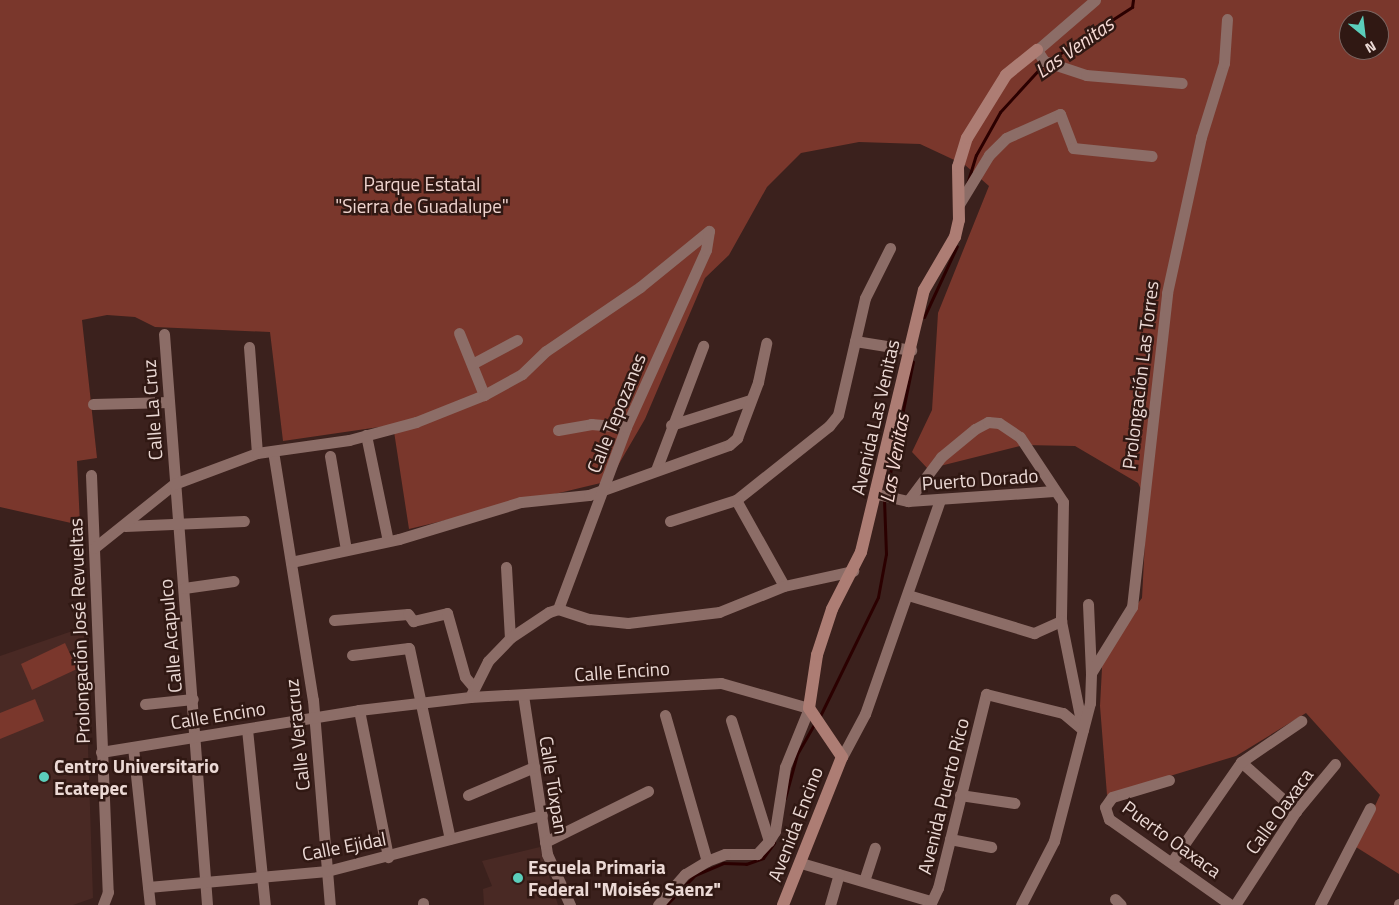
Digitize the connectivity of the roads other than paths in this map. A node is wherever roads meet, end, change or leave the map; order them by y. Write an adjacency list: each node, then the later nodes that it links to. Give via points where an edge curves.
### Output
1 (1094, 0): 3 (street, Avenida Las Venitas)
2 (1227, 18): 57 (street, Prolongación Las Torres, via 1224,63 1201,137 1167,293 1132,607)
3 (1044, 59): 4 (street, via 1086,75); 6 (main road, Avenida Las Venitas, via 1006,75 967,138 958,167)
4 (1182, 82)
5 (1152, 156): 6 (street, via 1073,148 1060,114 1006,138)
6 (958, 206): 15 (main road, Avenida Las Venitas, via 954,237 924,290)
7 (890, 248): 11 (street, via 865,298)
8 (459, 333): 16 (street)
9 (164, 334): 19 (street, Calle La Cruz)
10 (517, 340): 16 (street)
11 (855, 341): 15 (street); 34 (street, via 838,414)
12 (766, 343): 18 (street)
13 (703, 346): 21 (street)
14 (249, 347): 26 (street)
15 (911, 350): 33 (main road, Avenida Las Venitas)
16 (472, 364): 17 (street)
17 (484, 394): 22 (street, Calle Tepozanes, via 522,374 546,351 640,287 709,232 706,250); 24 (street, via 416,422)
18 (750, 400): 21 (street); 28 (street, via 737,438 729,445)
19 (169, 402): 20 (street); 30 (street, Calle La Cruz)
20 (93, 404)
21 (671, 425): 28 (street)
22 (626, 427): 23 (street, via 591,424); 31 (street, Calle Tepozanes)
23 (558, 430)
24 (366, 435): 25 (street); 41 (street)
25 (273, 451): 26 (street); 44 (street, Calle Veracruz)
26 (257, 453): 30 (street)
27 (330, 456): 43 (street)
28 (656, 470): 31 (street)
29 (91, 475): 42 (street, Prolongación José Revueltas)
30 (174, 484): 39 (street, Calle Acapulco); 40 (street)
31 (605, 488): 41 (street, via 589,495 521,502); 52 (street, Calle Tepozanes)
32 (1054, 491): 35 (street, Puerto Dorado); 36 (street, Puerto Dorado, via 1020,438 988,422 940,457); 54 (street, Puerto Dorado, via 1063,502)
33 (882, 496): 36 (street, Puerto Dorado); 46 (main road, Avenida Las Venitas)
34 (736, 500): 38 (street); 48 (street)
35 (940, 500): 36 (street, Puerto Dorado); 50 (street)
36 (908, 501)
37 (244, 521): 39 (street)
38 (670, 521)
39 (178, 523): 40 (street); 49 (street, Calle Acapulco)
40 (125, 526): 42 (street)
41 (388, 541): 43 (street)
42 (94, 548): 74 (street, Prolongación José Revueltas)
43 (346, 550): 44 (street)
44 (291, 562): 67 (street, Calle Veracruz)
45 (506, 567): 55 (street)
46 (853, 571): 48 (street); 65 (main road, Avenida Las Venitas, via 832,610 820,646)
47 (234, 581): 49 (street)
48 (784, 586): 52 (street, via 719,612 628,623 589,619)
49 (184, 588): 61 (street, Calle Acapulco)
50 (908, 595): 54 (street, via 1034,633); 75 (street, via 865,714)
51 (1088, 604): 57 (street)
52 (558, 609): 55 (street)
53 (334, 620): 58 (street, via 408,614 413,621 447,614 465,677)
54 (1061, 622): 71 (street)
55 (510, 638): 58 (street)
56 (352, 656): 62 (street, via 409,648)
57 (1090, 673): 71 (street, via 1090,703)
58 (472, 685): 60 (street)
59 (523, 695): 60 (street, Calle Encino); 65 (street, Calle Encino, via 721,683); 78 (street, Calle Túxpan)
60 (470, 697): 62 (street, Calle Encino)
61 (193, 700): 63 (street); 72 (street, Calle Acapulco)
62 (422, 701): 64 (street, Calle Encino); 87 (street)
63 (146, 704)
64 (359, 710): 67 (street, Calle Encino); 93 (street, via 373,801)
65 (811, 710): 75 (main road); 89 (street, Avenida Las Venitas, via 785,766 775,831)
66 (665, 715): 95 (street)
67 (315, 719): 70 (street, Calle Encino); 97 (street, Calle Veracruz)
68 (731, 720): 89 (street)
69 (1301, 721): 76 (street)
70 (247, 729): 72 (street, Calle Encino); 99 (street)
71 (1083, 730): 82 (street, Avenida Puerto Rico, via 1063,713 986,694); 113 (street, via 1054,841)
72 (197, 737): 73 (street, Calle Encino); 101 (street, Calle Acapulco)
73 (133, 748): 74 (street, Calle Encino); 102 (street)
74 (101, 752): 104 (street, Prolongación José Revueltas, via 108,892)
75 (842, 758): 96 (main road, Avenida Encino)
76 (1241, 762): 85 (street); 94 (street)
77 (1335, 764): 85 (street, Calle Oaxaca)
78 (534, 768): 81 (street); 86 (street, Calle Túxpan)
79 (1169, 780): 94 (street, Puerto Oaxaca, via 1112,797 1105,807 1109,819)
80 (648, 792): 90 (street)
81 (468, 795)
82 (960, 795): 83 (street); 88 (street, Avenida Puerto Rico)
83 (1014, 802)
84 (1370, 808): 116 (street)
85 (1296, 811): 115 (street, Calle Oaxaca)
86 (542, 815): 87 (street, Calle Ejidal); 90 (street, Calle Túxpan)
87 (450, 839): 93 (street, Calle Ejidal)
88 (950, 839): 91 (street); 103 (street, Avenida Puerto Rico, via 938,888)
89 (769, 841): 95 (street, via 757,854 725,854)
90 (545, 842): 109 (street, Calle Túxpan)
91 (992, 847)
92 (874, 848): 100 (street)
93 (388, 857): 97 (street, Calle Ejidal)
94 (1174, 860): 114 (street, Puerto Oaxaca)
95 (707, 861): 110 (street, via 685,874)
96 (800, 863): 98 (street); 111 (main road, Avenida Encino)
97 (327, 871): 99 (street, Calle Ejidal); 108 (street, Calle Veracruz)
98 (839, 874): 100 (street); 112 (street)
99 (261, 877): 101 (street, Calle Ejidal); 107 (street)
100 (864, 881): 103 (street)
101 (205, 882): 102 (street, Calle Ejidal); 106 (street, Calle Acapulco)
102 (148, 886): 105 (street)
103 (930, 903)
104 (103, 905)
105 (150, 905)
106 (207, 905)
107 (264, 905)
108 (330, 905)
109 (570, 905)
110 (658, 905)
111 (783, 905)
112 (830, 905)
113 (1022, 905)
114 (1232, 905)
115 (1236, 905)
116 (1320, 905)

